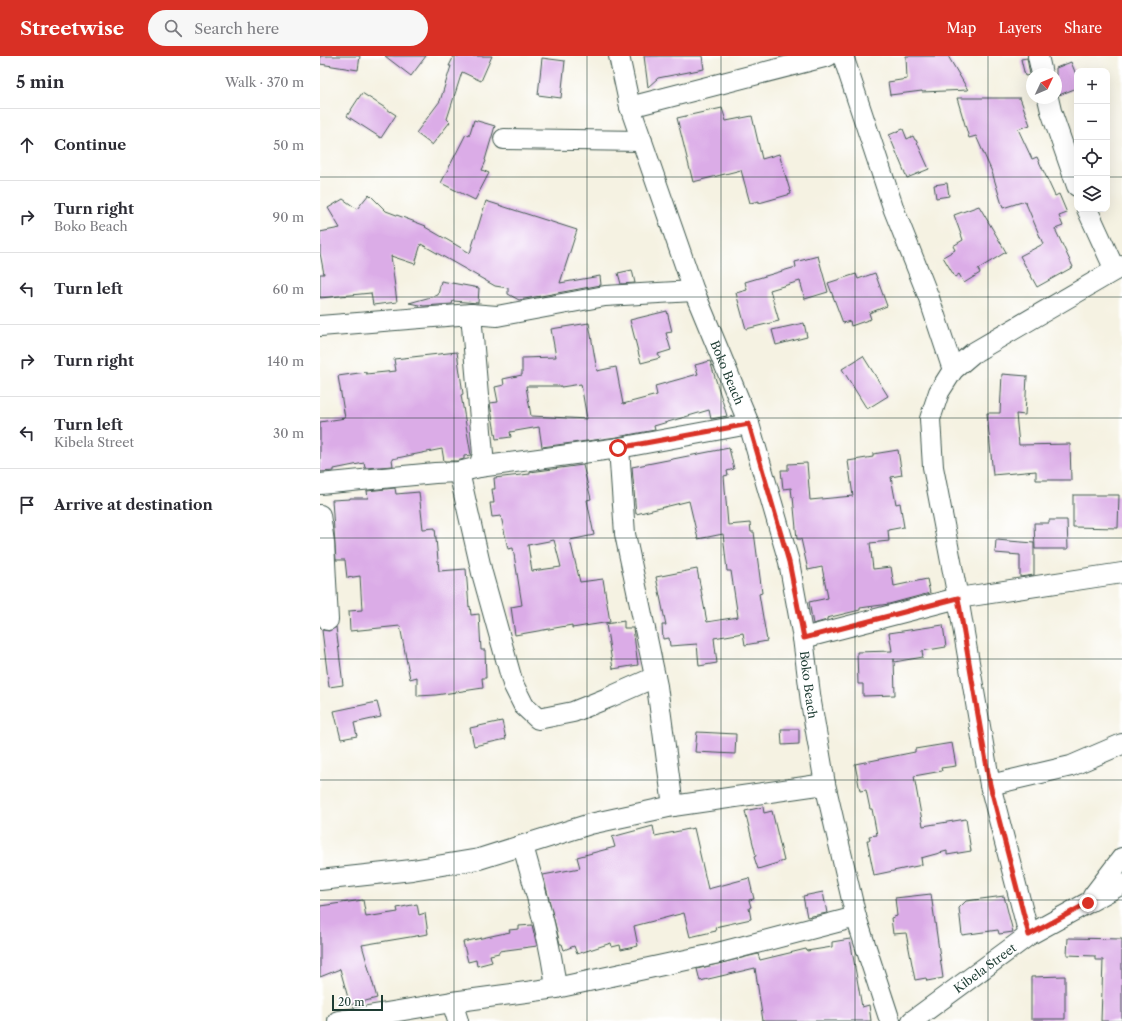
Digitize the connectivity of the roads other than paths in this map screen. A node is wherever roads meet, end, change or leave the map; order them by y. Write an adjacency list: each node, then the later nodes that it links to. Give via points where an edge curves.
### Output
1 (619, 56): 7 (street, Boko Beach)
2 (828, 56): 7 (street)
3 (843, 56): 16 (street, via 894,210 929,298)
4 (1038, 56): 5 (street)
5 (1041, 68)
6 (1049, 104): 10 (street)
7 (630, 107): 9 (street, Boko Beach)
8 (504, 138): 9 (street)
9 (642, 141): 13 (street, Boko Beach)
10 (1074, 177)
11 (1089, 212): 12 (street)
12 (1119, 268): 16 (street, via 973,353)
13 (694, 291): 14 (street, via 605,296 497,316); 17 (street, Boko Beach)
14 (471, 314): 15 (street); 19 (street, via 483,454)
15 (320, 326)
16 (953, 370): 24 (street, via 939,392 930,419 933,467)
17 (749, 424): 18 (street); 26 (street, Boko Beach, via 789,562)
18 (618, 448): 19 (street); 27 (street, via 625,534)
19 (479, 467): 20 (street)
20 (459, 472): 21 (street); 27 (street, via 493,615 513,684 524,706 538,719 573,712)
21 (320, 484)
22 (320, 515): 25 (street)
23 (1122, 573): 24 (street)
24 (958, 598): 26 (street); 30 (street)
25 (328, 620)
26 (804, 638): 29 (street, Boko Beach, via 811,702)
27 (655, 677): 31 (street)
28 (1122, 744): 30 (street, via 1072,766)
29 (826, 784): 31 (street); 37 (street, Boko Beach)
30 (990, 785): 38 (street)
31 (674, 806): 32 (street, via 590,824)
32 (523, 846): 34 (street, via 479,859 412,870); 39 (street, via 546,929)
33 (1122, 858): 36 (street)
34 (320, 880)
35 (1122, 884): 36 (street, Kibela Street)
36 (1088, 903): 38 (street, Kibela Street)
37 (856, 917): 39 (street, via 714,954); 43 (street, Boko Beach)
38 (1029, 935): 44 (street, Kibela Street)
39 (556, 988): 40 (street)
40 (452, 1002): 41 (street); 42 (street)
41 (338, 1021)
42 (458, 1021)
43 (890, 1021)
44 (912, 1021)

